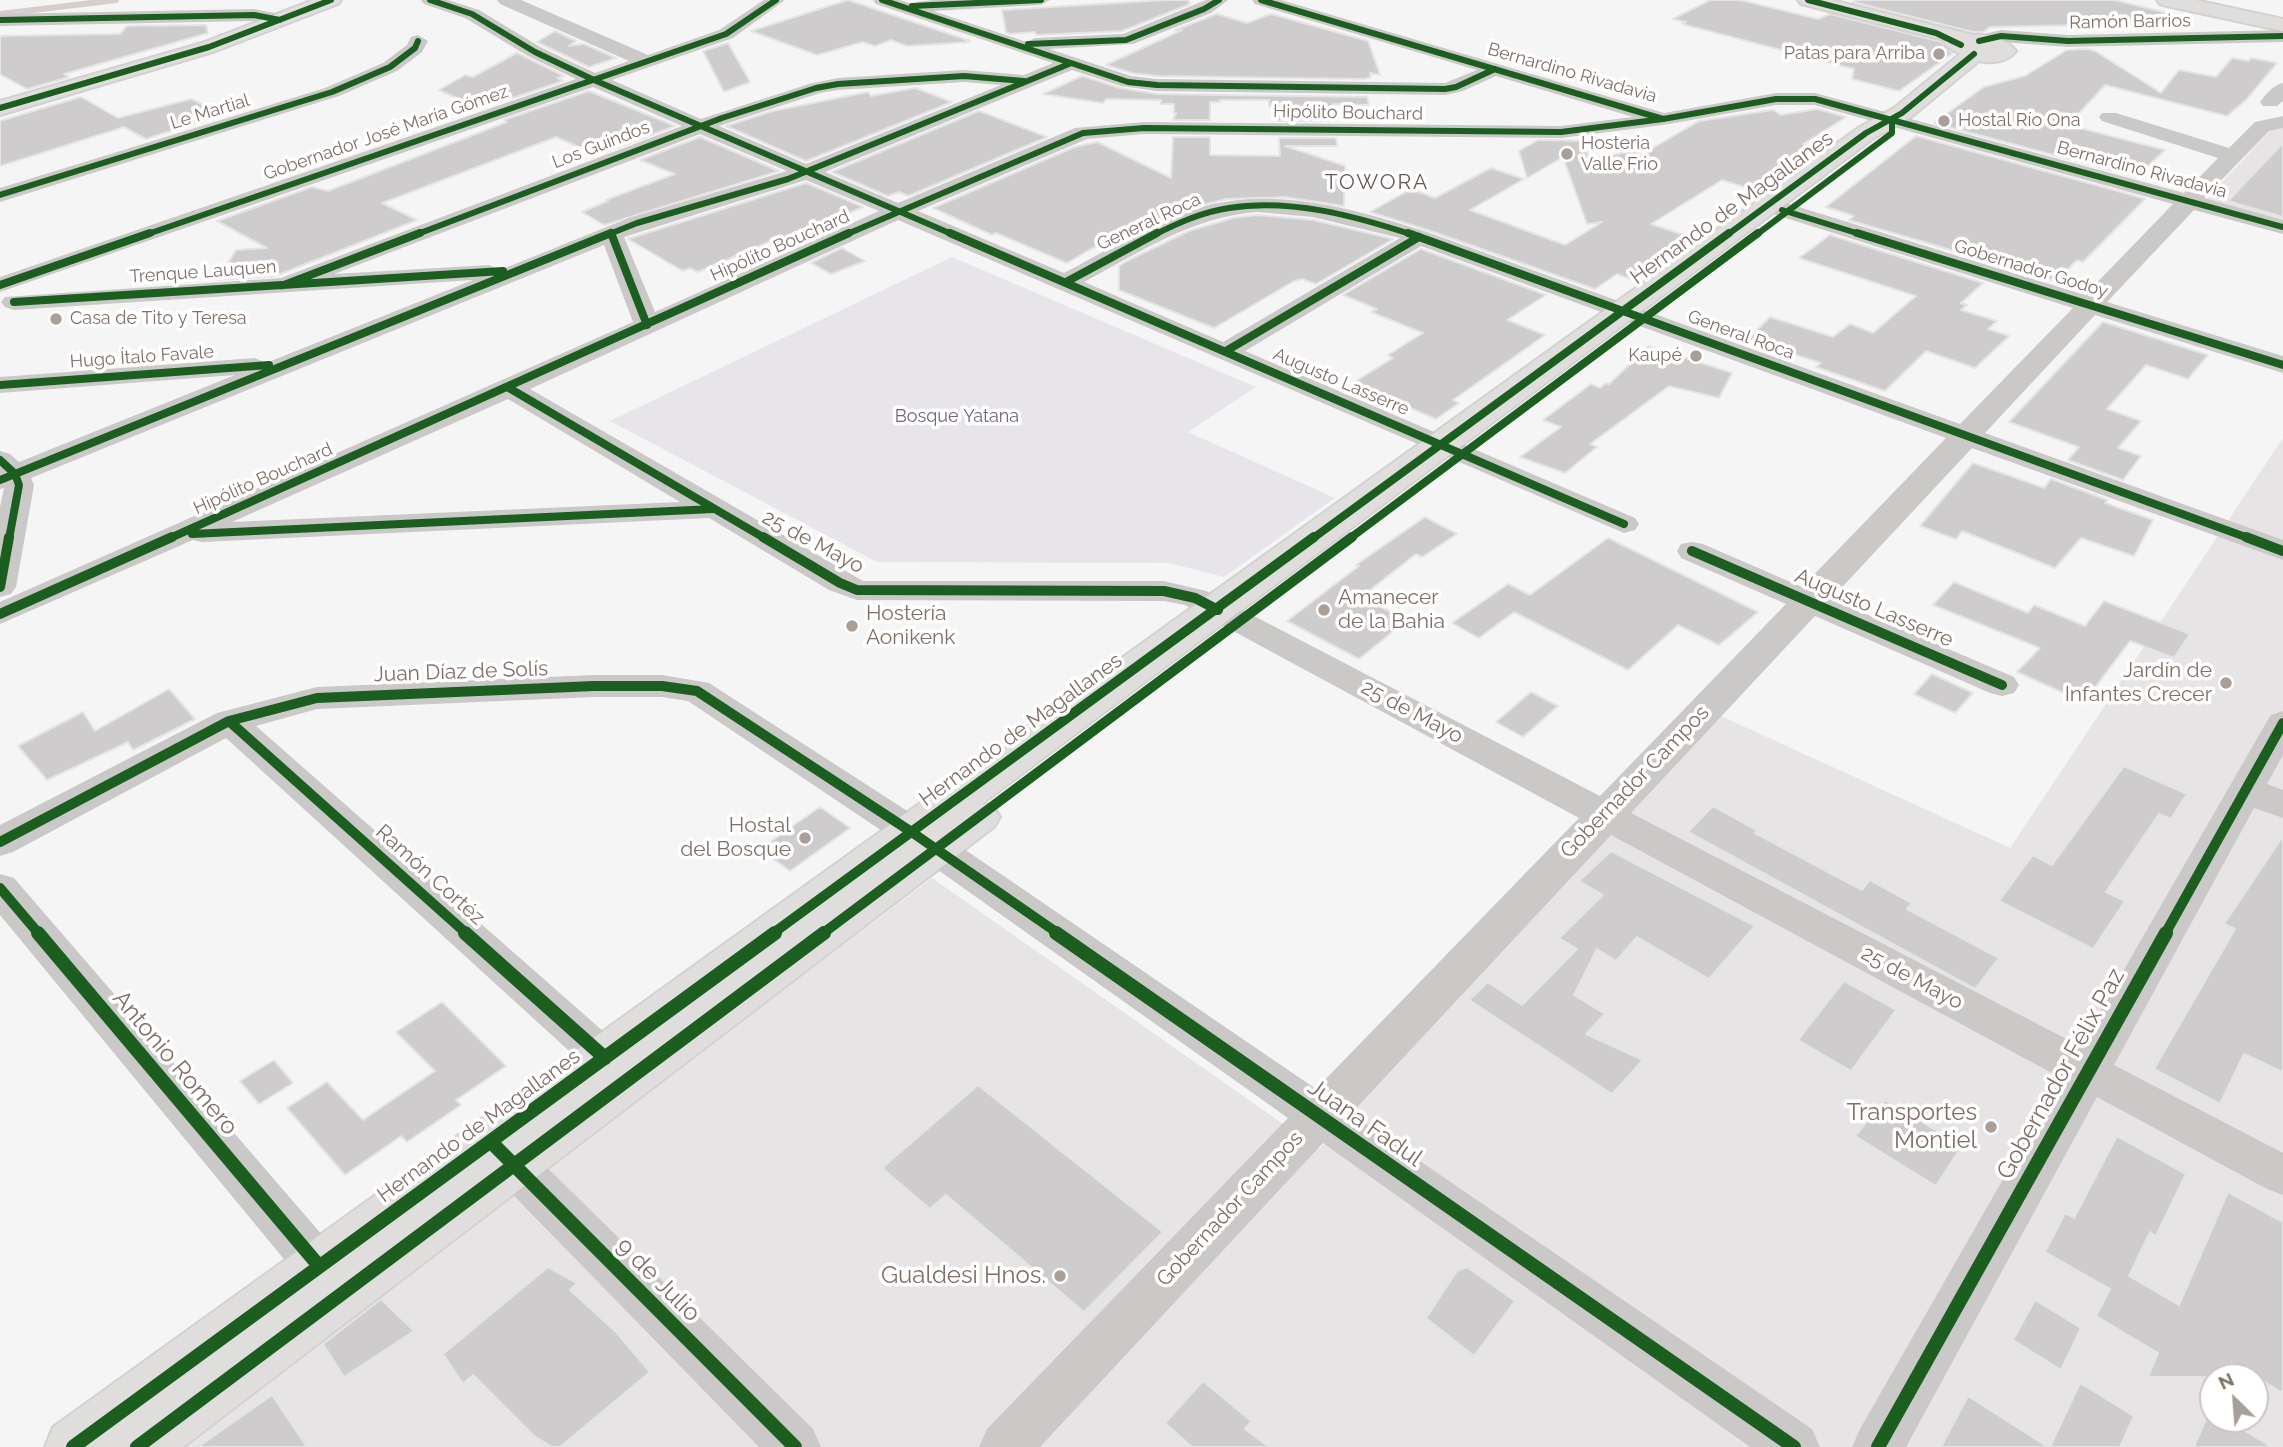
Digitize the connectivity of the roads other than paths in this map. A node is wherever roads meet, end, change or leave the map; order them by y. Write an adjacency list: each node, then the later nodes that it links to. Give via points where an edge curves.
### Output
1 (331, 0): 12 (main road)
2 (430, 0): 24 (street, Augusto Lasserre, via 472,14)
3 (506, 0): 21 (street)
4 (776, 0): 21 (street, Gobernador José María Gómez, via 726,33)
5 (882, 0): 11 (street)
6 (1041, 0): 11 (street)
7 (1219, 0): 19 (street, via 1126,40)
8 (1261, 0): 23 (street, Bernardino Rivadavia)
9 (1808, 0): 20 (main road)
10 (2167, 0): 14 (main road)
11 (902, 7): 19 (street)
12 (279, 10): 13 (street, via 254,15); 26 (main road, via 174,58)
13 (0, 20)
14 (2283, 25)
15 (2178, 28): 20 (street, Ramón Barrios)
16 (2283, 36): 18 (street, Ramón Barrios)
17 (418, 41): 34 (street, Le Martial, via 390,67 332,92)
18 (2068, 41): 20 (street, Hernando de Magallanes)
19 (1015, 45): 22 (street)
20 (1980, 49): 30 (main road, Hernando de Magallanes)
21 (646, 61): 24 (street, Gobernador José María Gómez)
22 (1069, 64): 23 (street, via 1128,82 1157,85 1420,89 1456,87); 25 (street)
23 (1495, 69): 29 (street, Bernardino Rivadavia)
24 (594, 80): 31 (street, Augusto Lasserre); 44 (street, Gobernador José María Gómez, via 35,273)
25 (1024, 81): 31 (street, Los Guindos, via 964,76 831,85); 33 (street)
26 (0, 108)
27 (2276, 109): 32 (street, Gobernador Campos)
28 (2109, 117): 32 (street)
29 (1663, 118): 30 (street, Bernardino Rivadavia, via 1796,98); 37 (street, Hipólito Bouchard, via 1561,132 1097,130)
30 (1892, 120): 35 (street, Bernardino Rivadavia); 36 (main road, Hernando de Magallanes, via 1892,133)
31 (701, 126): 33 (street, Augusto Lasserre); 43 (street, Los Guindos)
32 (2233, 156): 35 (street, Gobernador Campos)
33 (806, 172): 37 (street, Augusto Lasserre); 39 (street)
34 (0, 195)
35 (2189, 201): 38 (street, Bernardino Rivadavia); 45 (street, Gobernador Campos)
36 (1778, 208): 45 (street, Gobernador Godoy); 46 (main road, Hernando de Magallanes)
37 (898, 211): 42 (street, Augusto Lasserre); 47 (street, Hipólito Bouchard)
38 (2283, 227)
39 (611, 233): 41 (street); 47 (street)
40 (1419, 237): 42 (street, General Roca, via 1344,214 1265,207 1221,209 1181,223); 46 (street, General Roca); 48 (street)
41 (520, 270): 43 (street, Trenque Lauquen); 49 (street)
42 (1066, 282): 48 (street, Augusto Lasserre)
43 (284, 285): 44 (street, Trenque Lauquen)
44 (5, 303)
45 (2090, 305): 50 (street, Gobernador Godoy); 53 (street, Gobernador Campos)
46 (1635, 315): 53 (street, General Roca); 54 (main road, Hernando de Magallanes)
47 (646, 326): 52 (street, Hipólito Bouchard)
48 (1226, 351): 54 (street, Augusto Lasserre)
49 (287, 364): 51 (street, Hugo Ítalo Favale); 55 (street)
50 (2283, 365)
51 (0, 385)
52 (509, 388): 56 (street, 25 de Mayo); 58 (street, Hipólito Bouchard)
53 (1966, 435): 60 (street, General Roca); 62 (street, Gobernador Campos)
54 (1454, 450): 57 (street, Augusto Lasserre); 64 (main road, Hernando de Magallanes)
55 (5, 471): 61 (street, via 19,485)
56 (714, 509): 58 (street); 64 (street, 25 de Mayo, via 858,590 1164,591 1195,598)
57 (1624, 523)
58 (181, 534): 63 (street, Hipólito Bouchard)
59 (1692, 551): 62 (street, Augusto Lasserre)
60 (2283, 551)
61 (0, 587)
62 (1808, 601): 65 (street, Augusto Lasserre); 69 (street, Gobernador Campos)
63 (0, 614)
64 (1229, 616): 69 (street, 25 de Mayo); 70 (main road, Hernando de Magallanes)
65 (2002, 685)
66 (229, 721): 70 (street, Juan Díaz de Solís, via 317,698 374,694 593,686 697,691); 71 (street, Juan Díaz de Solís); 73 (street, Ramón Cortéz)
67 (2283, 723): 68 (street, Gobernador Félix Paz)
68 (2264, 797): 74 (street, Gobernador Félix Paz)
69 (1604, 815): 74 (street, 25 de Mayo); 75 (street, Gobernador Campos)
70 (925, 841): 73 (main road, Hernando de Magallanes); 75 (street, Juana Fadul); 76 (main road, Hernando de Magallanes)
71 (0, 842)
72 (0, 888): 78 (street, Antonio Romero)
73 (605, 1058): 76 (main road, Hernando de Magallanes)
74 (2087, 1071): 77 (street, 25 de Mayo); 84 (street, Gobernador Félix Paz)
75 (1319, 1116): 82 (street, Gobernador Campos); 83 (street, Juana Fadul)
76 (502, 1154): 78 (main road, Hernando de Magallanes); 80 (main road, Hernando de Magallanes); 81 (street, 9 de Julio)
77 (2283, 1175)
78 (319, 1266): 79 (main road, Hernando de Magallanes)
79 (73, 1447)
80 (137, 1447)
81 (795, 1447)
82 (1005, 1447)
83 (1794, 1447)
84 (1878, 1447)

